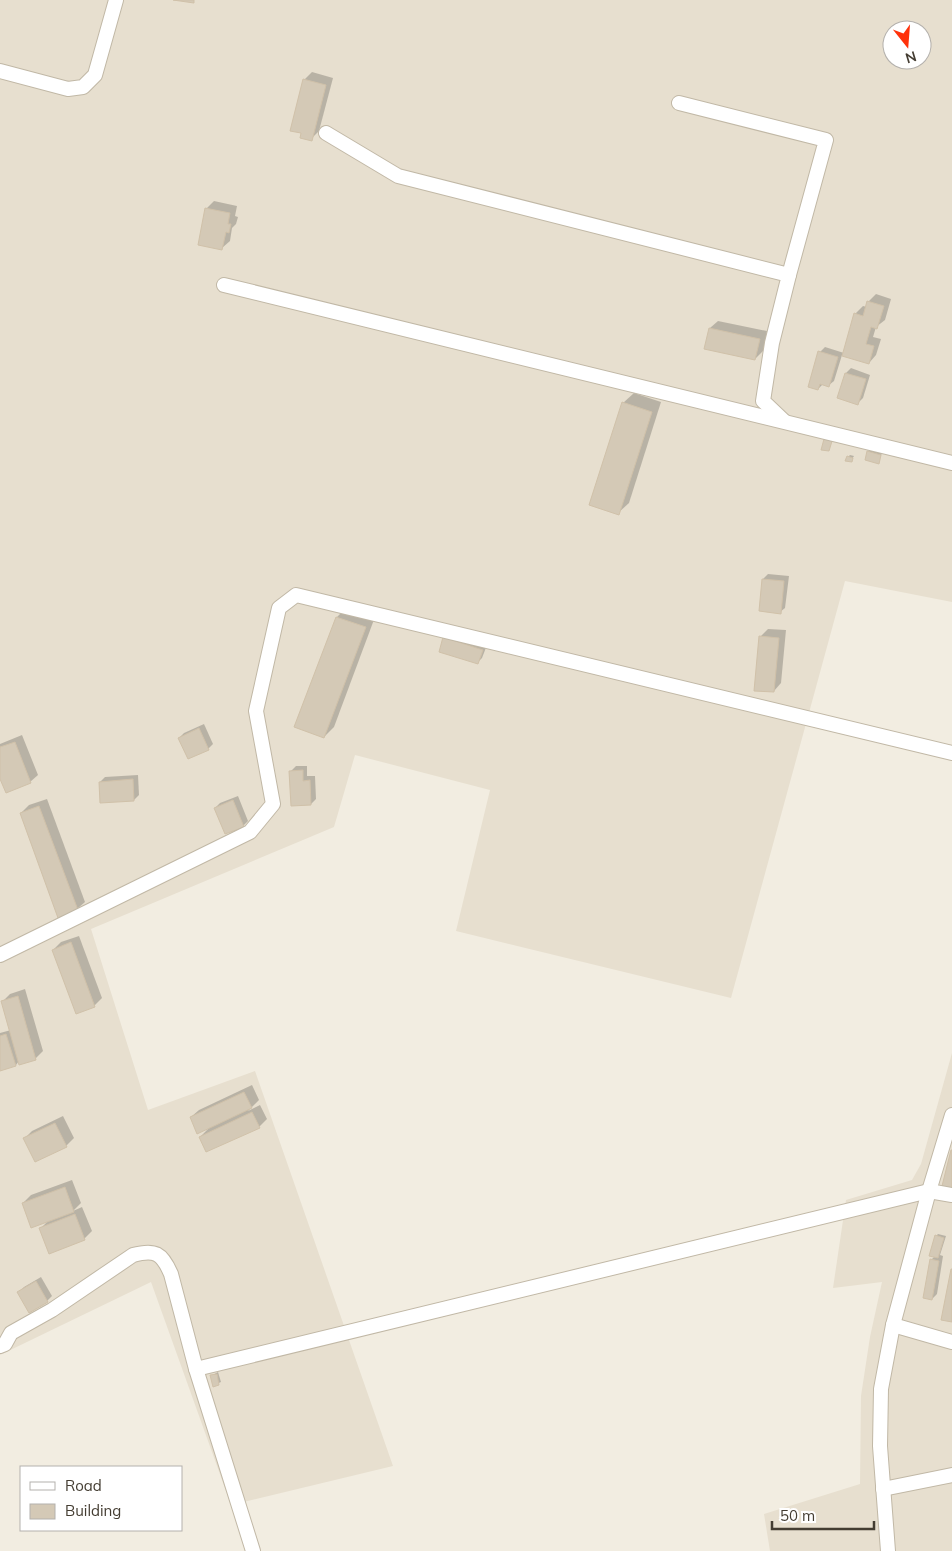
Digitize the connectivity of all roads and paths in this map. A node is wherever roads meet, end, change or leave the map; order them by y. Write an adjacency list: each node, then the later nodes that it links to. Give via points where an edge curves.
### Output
1 (116, 0): 2 (street, via 95,75 82,87 68,89)
2 (0, 72)
3 (679, 103): 5 (street, via 826,140)
4 (326, 134): 5 (street, via 398,176)
5 (789, 275): 7 (street, via 772,343 763,402)
6 (224, 285): 7 (street)
7 (785, 422): 8 (street)
8 (952, 463)
9 (952, 753): 10 (street, via 296,595 279,608 256,711 273,804 250,832)
10 (0, 955)
11 (952, 1115): 12 (street)
12 (929, 1191): 13 (street); 14 (street); 18 (street)
13 (952, 1195)
14 (893, 1325): 16 (street); 20 (street, via 881,1389)
15 (0, 1329): 17 (street)
16 (952, 1342)
17 (2, 1346): 18 (street, via 11,1333 52,1310 133,1255 147,1251 165,1261 171,1274)
18 (196, 1369): 21 (street)
19 (952, 1475): 20 (street)
20 (883, 1489): 22 (street)
21 (253, 1551)
22 (888, 1551)

